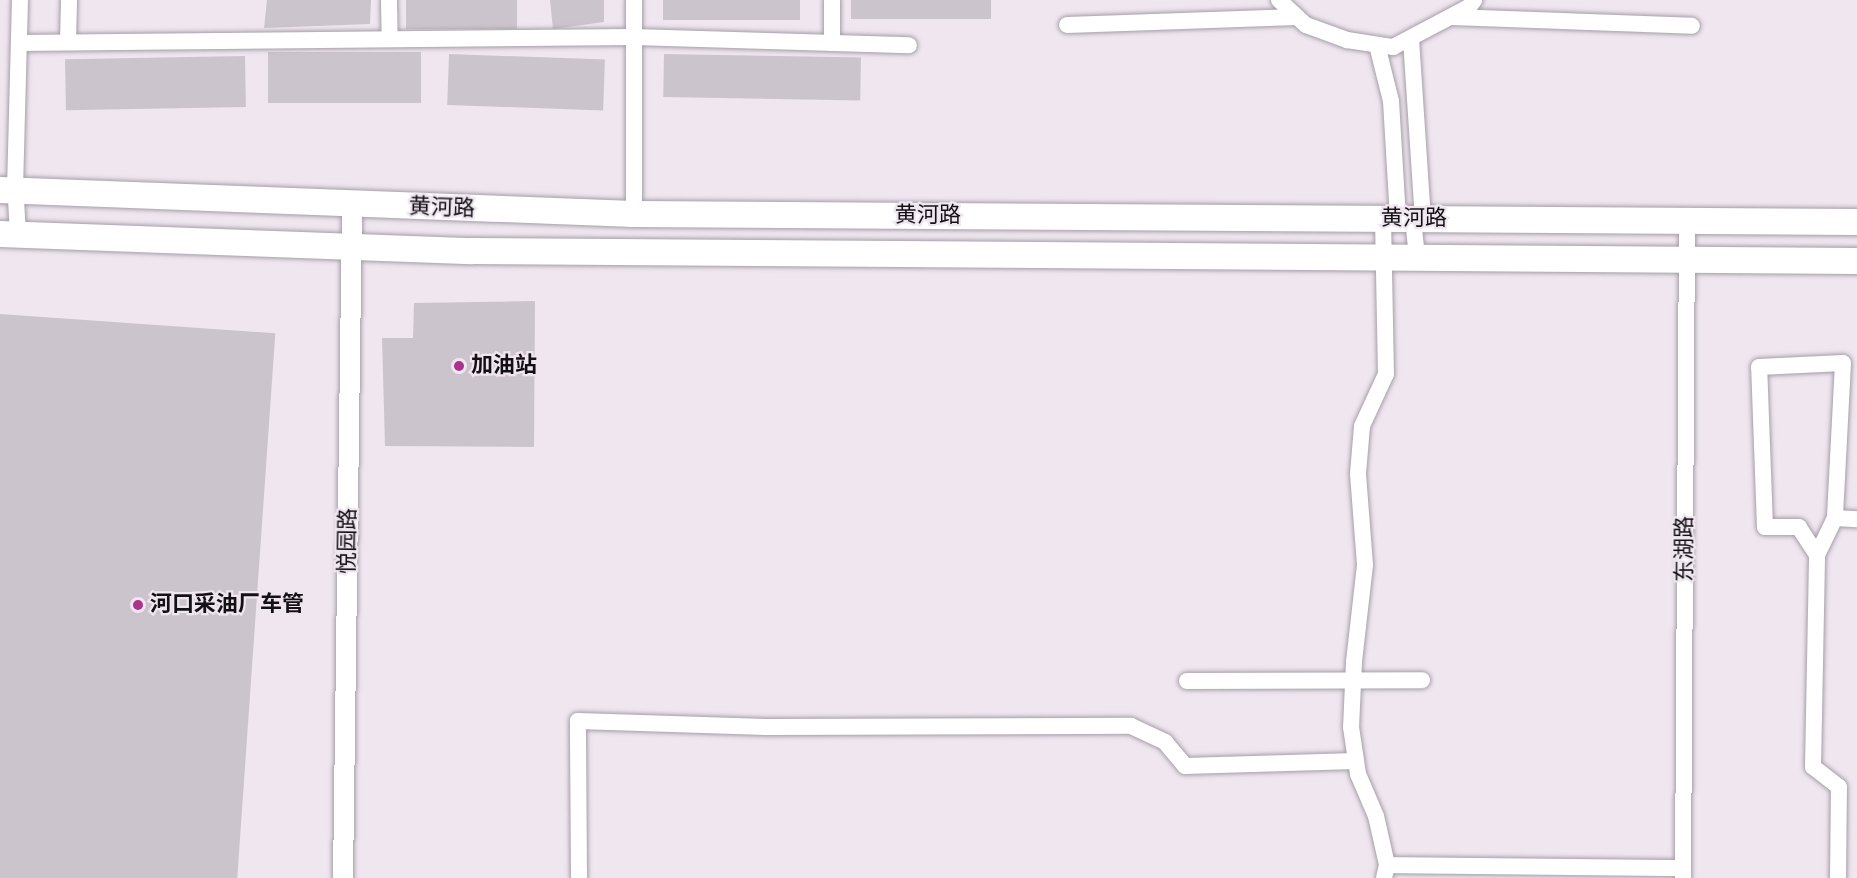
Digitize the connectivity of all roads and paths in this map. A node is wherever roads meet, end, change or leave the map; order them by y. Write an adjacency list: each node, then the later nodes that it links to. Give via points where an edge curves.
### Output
1 (20, 0): 16 (street)
2 (69, 0): 15 (street)
3 (388, 0): 13 (street)
4 (634, 0): 12 (street)
5 (832, 0): 17 (street)
6 (1279, 0): 8 (street)
7 (1474, 0): 9 (street)
8 (1297, 16): 10 (street); 19 (street, via 1306,25 1347,40)
9 (1451, 17): 11 (street); 14 (street)
10 (1067, 24)
11 (1692, 26)
12 (634, 37): 13 (street); 17 (street); 22 (street)
13 (390, 39): 15 (street)
14 (1411, 39): 19 (street, via 1393,47); 23 (street)
15 (68, 42): 16 (street)
16 (19, 43): 20 (street)
17 (832, 43): 18 (street)
18 (909, 45)
19 (1377, 45): 23 (street, via 1391,100)
20 (8, 190): 21 (main road, 黄河路); 26 (street)
21 (352, 205): 22 (main road, 黄河路); 27 (street, 悦园路)
22 (634, 214): 23 (main road, 黄河路)
23 (1404, 219): 24 (main road, 黄河路); 28 (street); 29 (street)
24 (1687, 220): 25 (main road, 黄河路); 30 (street, 东湖路)
25 (1857, 222)
26 (9, 235): 27 (main road, 黄河路)
27 (352, 247): 28 (main road, 黄河路); 41 (street, 悦园路)
28 (1384, 258): 29 (main road, 黄河路); 35 (street, via 1386,374 1362,426 1358,474 1365,565)
29 (1417, 258): 30 (main road, 黄河路)
30 (1686, 260): 31 (main road, 黄河路); 40 (street, 东湖路)
31 (1857, 261)
32 (1835, 518): 33 (street); 34 (street); 34 (street, via 1843,363 1759,367 1765,527 1799,527)
33 (1857, 519)
34 (1816, 555): 43 (street, via 1813,767 1839,787)
35 (1353, 680): 36 (street); 37 (street); 38 (street, via 1351,727)
36 (1422, 680)
37 (1187, 681)
38 (1356, 761): 39 (street); 42 (street, via 1185,766 1165,742 1131,726 766,727 578,721)
39 (1386, 871): 40 (street)
40 (1683, 873)
41 (343, 878)
42 (579, 878)
43 (1838, 878)

